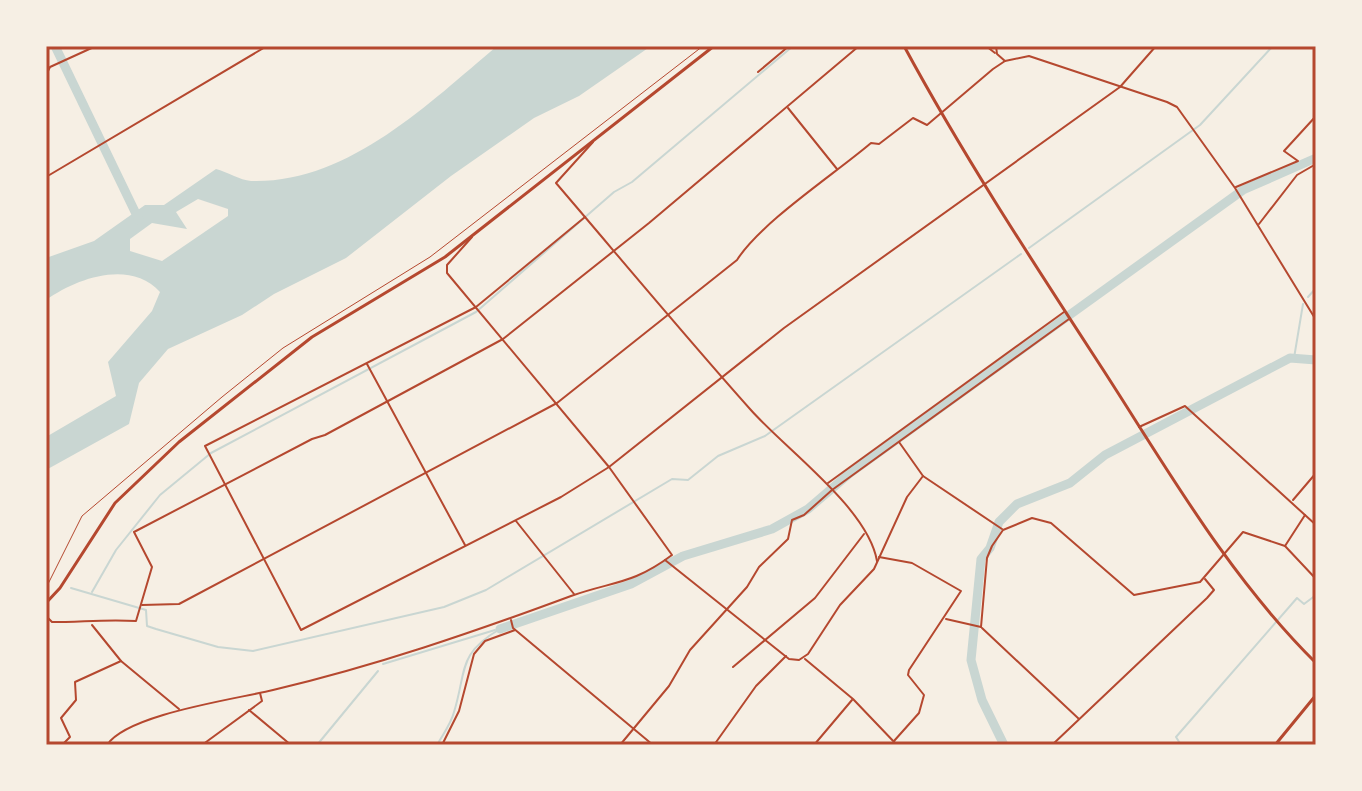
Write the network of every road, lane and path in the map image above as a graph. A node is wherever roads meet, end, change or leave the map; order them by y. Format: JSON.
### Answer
{"nodes":[{"id":1,"x":96,"y":46,"type":"edge"},
{"id":2,"x":267,"y":46,"type":"edge"},
{"id":3,"x":714,"y":46,"type":"edge"},
{"id":4,"x":789,"y":46,"type":"edge"},
{"id":5,"x":859,"y":46,"type":"edge"},
{"id":6,"x":904,"y":46,"type":"edge"},
{"id":7,"x":986,"y":46,"type":"edge"},
{"id":8,"x":996,"y":46,"type":"edge"},
{"id":9,"x":1156,"y":46,"type":"edge"},
{"id":10,"x":997,"y":54,"type":"junction"},
{"id":11,"x":1005,"y":61,"type":"junction"},
{"id":12,"x":758,"y":72,"type":"dead end"},
{"id":13,"x":46,"y":75,"type":"edge"},
{"id":14,"x":1120,"y":87,"type":"junction"},
{"id":15,"x":787,"y":107,"type":"junction"},
{"id":16,"x":940,"y":113,"type":"junction"},
{"id":17,"x":1316,"y":116,"type":"edge"},
{"id":18,"x":596,"y":137,"type":"junction"},
{"id":19,"x":1316,"y":164,"type":"edge"},
{"id":20,"x":837,"y":169,"type":"junction"},
{"id":21,"x":46,"y":177,"type":"edge"},
{"id":22,"x":983,"y":185,"type":"junction"},
{"id":23,"x":1235,"y":188,"type":"junction"},
{"id":24,"x":585,"y":217,"type":"junction"},
{"id":25,"x":1259,"y":225,"type":"junction"},
{"id":26,"x":473,"y":236,"type":"junction"},
{"id":27,"x":615,"y":251,"type":"junction"},
{"id":28,"x":476,"y":307,"type":"junction"},
{"id":29,"x":1065,"y":313,"type":"junction"},
{"id":30,"x":668,"y":314,"type":"junction"},
{"id":31,"x":1069,"y":319,"type":"junction"},
{"id":32,"x":1316,"y":320,"type":"edge"},
{"id":33,"x":503,"y":339,"type":"junction"},
{"id":34,"x":367,"y":364,"type":"junction"},
{"id":35,"x":721,"y":376,"type":"junction"},
{"id":36,"x":387,"y":400,"type":"junction"},
{"id":37,"x":557,"y":403,"type":"junction"},
{"id":38,"x":1138,"y":428,"type":"junction"},
{"id":39,"x":899,"y":441,"type":"junction"},
{"id":40,"x":609,"y":467,"type":"junction"},
{"id":41,"x":1316,"y":473,"type":"edge"},
{"id":42,"x":428,"y":474,"type":"junction"},
{"id":43,"x":923,"y":476,"type":"junction"},
{"id":44,"x":224,"y":484,"type":"junction"},
{"id":45,"x":828,"y":485,"type":"junction"},
{"id":46,"x":832,"y":490,"type":"junction"},
{"id":47,"x":1292,"y":501,"type":"junction"},
{"id":48,"x":1305,"y":513,"type":"junction"},
{"id":49,"x":516,"y":520,"type":"junction"},
{"id":50,"x":1316,"y":525,"type":"edge"},
{"id":51,"x":1002,"y":529,"type":"junction"},
{"id":52,"x":865,"y":533,"type":"junction"},
{"id":53,"x":465,"y":546,"type":"junction"},
{"id":54,"x":1285,"y":546,"type":"junction"},
{"id":55,"x":1223,"y":553,"type":"junction"},
{"id":56,"x":878,"y":559,"type":"junction"},
{"id":57,"x":264,"y":560,"type":"junction"},
{"id":58,"x":666,"y":561,"type":"junction"},
{"id":59,"x":1204,"y":578,"type":"junction"},
{"id":60,"x":1316,"y":579,"type":"edge"},
{"id":61,"x":575,"y":595,"type":"junction"},
{"id":62,"x":46,"y":603,"type":"edge"},
{"id":63,"x":142,"y":605,"type":"junction"},
{"id":64,"x":726,"y":611,"type":"junction"},
{"id":65,"x":46,"y":616,"type":"edge"},
{"id":66,"x":945,"y":619,"type":"junction"},
{"id":67,"x":511,"y":621,"type":"junction"},
{"id":68,"x":92,"y":624,"type":"junction"},
{"id":69,"x":980,"y":628,"type":"junction"},
{"id":70,"x":515,"y":629,"type":"junction"},
{"id":71,"x":767,"y":642,"type":"junction"},
{"id":72,"x":786,"y":656,"type":"junction"},
{"id":73,"x":804,"y":658,"type":"junction"},
{"id":74,"x":121,"y":661,"type":"junction"},
{"id":75,"x":1316,"y":663,"type":"edge"},
{"id":76,"x":733,"y":667,"type":"dead end"},
{"id":77,"x":261,"y":695,"type":"junction"},
{"id":78,"x":1316,"y":695,"type":"edge"},
{"id":79,"x":853,"y":699,"type":"junction"},
{"id":80,"x":180,"y":710,"type":"junction"},
{"id":81,"x":248,"y":710,"type":"junction"},
{"id":82,"x":1080,"y":720,"type":"junction"},
{"id":83,"x":634,"y":728,"type":"junction"},
{"id":84,"x":894,"y":741,"type":"junction"},
{"id":85,"x":62,"y":745,"type":"edge"},
{"id":86,"x":107,"y":745,"type":"edge"},
{"id":87,"x":202,"y":745,"type":"edge"},
{"id":88,"x":291,"y":745,"type":"edge"},
{"id":89,"x":442,"y":745,"type":"edge"},
{"id":90,"x":620,"y":745,"type":"edge"},
{"id":91,"x":653,"y":745,"type":"edge"},
{"id":92,"x":714,"y":745,"type":"edge"},
{"id":93,"x":814,"y":745,"type":"edge"},
{"id":94,"x":897,"y":745,"type":"edge"},
{"id":95,"x":1052,"y":745,"type":"edge"},
{"id":96,"x":1275,"y":745,"type":"edge"}],
"edges":[{"from":1,"to":13,"type":"street"},
{"from":2,"to":21,"type":"street"},
{"from":3,"to":18,"type":"main road"},
{"from":4,"to":12,"type":"street"},
{"from":5,"to":15,"type":"street"},
{"from":6,"to":16,"type":"main road"},
{"from":7,"to":10,"type":"street"},
{"from":8,"to":10,"type":"street"},
{"from":9,"to":14,"type":"street"},
{"from":10,"to":11,"type":"street"},
{"from":11,"to":14,"type":"street"},
{"from":11,"to":16,"type":"street"},
{"from":14,"to":22,"type":"street"},
{"from":14,"to":23,"type":"street"},
{"from":15,"to":20,"type":"street"},
{"from":15,"to":27,"type":"street"},
{"from":16,"to":20,"type":"street"},
{"from":16,"to":22,"type":"main road"},
{"from":17,"to":23,"type":"street"},
{"from":18,"to":24,"type":"street"},
{"from":18,"to":26,"type":"main road"},
{"from":19,"to":25,"type":"street"},
{"from":20,"to":30,"type":"street"},
{"from":22,"to":29,"type":"main road"},
{"from":22,"to":35,"type":"street"},
{"from":23,"to":25,"type":"street"},
{"from":24,"to":27,"type":"street"},
{"from":24,"to":28,"type":"street"},
{"from":25,"to":32,"type":"street"},
{"from":26,"to":28,"type":"street"},
{"from":26,"to":62,"type":"main road"},
{"from":27,"to":30,"type":"street"},
{"from":27,"to":33,"type":"street"},
{"from":28,"to":33,"type":"street"},
{"from":28,"to":34,"type":"street"},
{"from":29,"to":31,"type":"main road"},
{"from":29,"to":45,"type":"street"},
{"from":30,"to":35,"type":"street"},
{"from":30,"to":37,"type":"street"},
{"from":31,"to":38,"type":"main road"},
{"from":31,"to":39,"type":"street"},
{"from":33,"to":36,"type":"street"},
{"from":33,"to":37,"type":"street"},
{"from":34,"to":36,"type":"street"},
{"from":34,"to":44,"type":"street"},
{"from":35,"to":40,"type":"street"},
{"from":35,"to":45,"type":"street"},
{"from":36,"to":42,"type":"street"},
{"from":36,"to":44,"type":"street"},
{"from":37,"to":40,"type":"street"},
{"from":37,"to":42,"type":"street"},
{"from":38,"to":47,"type":"street"},
{"from":38,"to":55,"type":"main road"},
{"from":39,"to":43,"type":"street"},
{"from":39,"to":46,"type":"street"},
{"from":40,"to":49,"type":"street"},
{"from":40,"to":58,"type":"street"},
{"from":41,"to":47,"type":"street"},
{"from":42,"to":53,"type":"street"},
{"from":42,"to":57,"type":"street"},
{"from":43,"to":51,"type":"street"},
{"from":43,"to":56,"type":"street"},
{"from":44,"to":57,"type":"street"},
{"from":44,"to":63,"type":"street"},
{"from":45,"to":46,"type":"street"},
{"from":46,"to":52,"type":"street"},
{"from":46,"to":64,"type":"street"},
{"from":47,"to":48,"type":"street"},
{"from":48,"to":50,"type":"street"},
{"from":48,"to":54,"type":"street"},
{"from":49,"to":53,"type":"street"},
{"from":49,"to":61,"type":"street"},
{"from":51,"to":59,"type":"street"},
{"from":51,"to":69,"type":"street"},
{"from":52,"to":56,"type":"street"},
{"from":52,"to":71,"type":"street"},
{"from":53,"to":57,"type":"street"},
{"from":54,"to":55,"type":"street"},
{"from":54,"to":60,"type":"street"},
{"from":55,"to":59,"type":"street"},
{"from":55,"to":75,"type":"main road"},
{"from":56,"to":66,"type":"street"},
{"from":56,"to":73,"type":"street"},
{"from":57,"to":63,"type":"street"},
{"from":58,"to":61,"type":"street"},
{"from":58,"to":64,"type":"street"},
{"from":59,"to":82,"type":"street"},
{"from":61,"to":67,"type":"street"},
{"from":63,"to":68,"type":"street"},
{"from":64,"to":71,"type":"street"},
{"from":64,"to":83,"type":"street"},
{"from":65,"to":68,"type":"street"},
{"from":66,"to":69,"type":"street"},
{"from":66,"to":84,"type":"street"},
{"from":67,"to":70,"type":"street"},
{"from":67,"to":77,"type":"street"},
{"from":68,"to":74,"type":"street"},
{"from":69,"to":82,"type":"street"},
{"from":70,"to":83,"type":"street"},
{"from":70,"to":89,"type":"street"},
{"from":71,"to":72,"type":"street"},
{"from":71,"to":76,"type":"street"},
{"from":72,"to":73,"type":"street"},
{"from":72,"to":92,"type":"street"},
{"from":73,"to":79,"type":"street"},
{"from":74,"to":80,"type":"street"},
{"from":74,"to":85,"type":"street"},
{"from":77,"to":80,"type":"street"},
{"from":77,"to":81,"type":"street"},
{"from":78,"to":96,"type":"main road"},
{"from":79,"to":84,"type":"street"},
{"from":79,"to":93,"type":"street"},
{"from":80,"to":86,"type":"street"},
{"from":81,"to":87,"type":"street"},
{"from":81,"to":88,"type":"street"},
{"from":82,"to":95,"type":"street"},
{"from":83,"to":90,"type":"street"},
{"from":83,"to":91,"type":"street"},
{"from":84,"to":94,"type":"street"}]}
